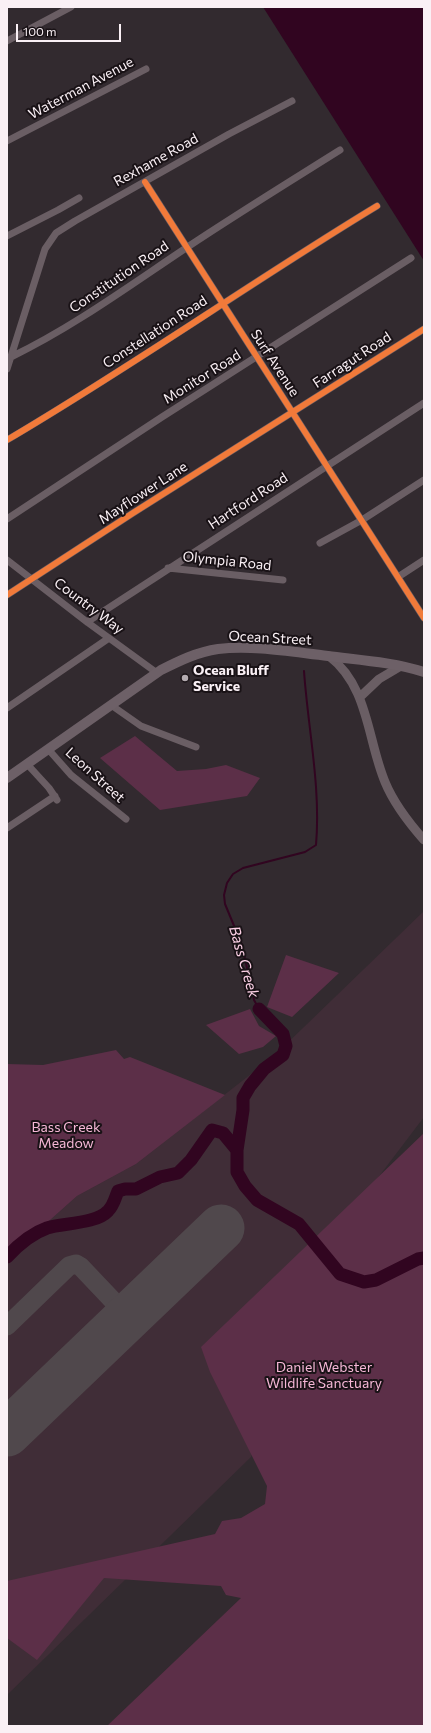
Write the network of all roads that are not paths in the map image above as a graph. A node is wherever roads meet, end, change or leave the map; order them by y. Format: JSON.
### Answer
{"nodes":[{"id":1,"x":71,"y":7,"type":"edge"},
{"id":2,"x":7,"y":41,"type":"edge"},
{"id":3,"x":146,"y":68,"type":"dead end"},
{"id":4,"x":292,"y":101,"type":"dead end"},
{"id":5,"x":7,"y":141,"type":"edge"},
{"id":6,"x":340,"y":150,"type":"dead end"},
{"id":7,"x":145,"y":182,"type":"junction"},
{"id":8,"x":78,"y":198,"type":"dead end"},
{"id":9,"x":377,"y":206,"type":"dead end"},
{"id":10,"x":7,"y":236,"type":"edge"},
{"id":11,"x":187,"y":247,"type":"junction"},
{"id":12,"x":411,"y":258,"type":"dead end"},
{"id":13,"x":222,"y":303,"type":"junction"},
{"id":14,"x":424,"y":329,"type":"edge"},
{"id":15,"x":11,"y":357,"type":"junction"},
{"id":16,"x":258,"y":357,"type":"junction"},
{"id":17,"x":7,"y":369,"type":"edge"},
{"id":18,"x":424,"y":403,"type":"edge"},
{"id":19,"x":293,"y":412,"type":"junction"},
{"id":20,"x":7,"y":440,"type":"edge"},
{"id":21,"x":326,"y":465,"type":"junction"},
{"id":22,"x":424,"y":480,"type":"edge"},
{"id":23,"x":7,"y":519,"type":"edge"},
{"id":24,"x":362,"y":520,"type":"junction"},
{"id":25,"x":320,"y":543,"type":"dead end"},
{"id":26,"x":7,"y":560,"type":"edge"},
{"id":27,"x":424,"y":560,"type":"edge"},
{"id":28,"x":168,"y":568,"type":"junction"},
{"id":29,"x":398,"y":578,"type":"junction"},
{"id":30,"x":32,"y":579,"type":"junction"},
{"id":31,"x":283,"y":580,"type":"dead end"},
{"id":32,"x":7,"y":595,"type":"edge"},
{"id":33,"x":424,"y":618,"type":"edge"},
{"id":34,"x":87,"y":622,"type":"junction"},
{"id":35,"x":109,"y":638,"type":"junction"},
{"id":36,"x":329,"y":656,"type":"junction"},
{"id":37,"x":401,"y":666,"type":"junction"},
{"id":38,"x":424,"y":672,"type":"edge"},
{"id":39,"x":157,"y":673,"type":"junction"},
{"id":40,"x":360,"y":697,"type":"junction"},
{"id":41,"x":111,"y":705,"type":"junction"},
{"id":42,"x":7,"y":708,"type":"edge"},
{"id":43,"x":196,"y":747,"type":"dead end"},
{"id":44,"x":48,"y":749,"type":"junction"},
{"id":45,"x":27,"y":764,"type":"junction"},
{"id":46,"x":7,"y":778,"type":"edge"},
{"id":47,"x":126,"y":819,"type":"dead end"},
{"id":48,"x":7,"y":828,"type":"edge"},
{"id":49,"x":424,"y":840,"type":"edge"}],
"edges":[{"from":1,"to":2,"type":"street"},
{"from":3,"to":5,"type":"street","name":"Waterman Avenue"},
{"from":4,"to":7,"type":"street","name":"Rexhame Road"},
{"from":6,"to":11,"type":"street","name":"Constitution Road"},
{"from":7,"to":11,"type":"street","name":"Surf Avenue"},
{"from":7,"to":15,"type":"street","name":"Rexhame Road"},
{"from":8,"to":10,"type":"street"},
{"from":9,"to":13,"type":"street","name":"Constellation Road"},
{"from":11,"to":13,"type":"street","name":"Surf Avenue"},
{"from":11,"to":15,"type":"street","name":"Constitution Road"},
{"from":12,"to":16,"type":"street","name":"Monitor Road"},
{"from":13,"to":16,"type":"street","name":"Surf Avenue"},
{"from":13,"to":20,"type":"street","name":"Constellation Road"},
{"from":14,"to":19,"type":"street","name":"Farragut Road"},
{"from":15,"to":17,"type":"street","name":"Rexhame Road"},
{"from":16,"to":19,"type":"street","name":"Surf Avenue"},
{"from":16,"to":23,"type":"street","name":"Monitor Road"},
{"from":18,"to":21,"type":"street","name":"Hartford Road"},
{"from":19,"to":21,"type":"street","name":"Surf Avenue"},
{"from":19,"to":30,"type":"street","name":"Mayflower Lane"},
{"from":21,"to":24,"type":"street","name":"Surf Avenue"},
{"from":21,"to":28,"type":"street","name":"Hartford Road"},
{"from":22,"to":24,"type":"street"},
{"from":24,"to":25,"type":"street"},
{"from":24,"to":29,"type":"street","name":"Surf Avenue"},
{"from":26,"to":30,"type":"street","name":"Country Way"},
{"from":27,"to":29,"type":"street"},
{"from":28,"to":31,"type":"street","name":"Olympia Road"},
{"from":28,"to":34,"type":"street","name":"Hartford Road"},
{"from":29,"to":33,"type":"street","name":"Surf Avenue"},
{"from":30,"to":32,"type":"street","name":"Mayflower Lane"},
{"from":30,"to":34,"type":"street","name":"Country Way"},
{"from":34,"to":35,"type":"street","name":"Country Way"},
{"from":35,"to":39,"type":"street","name":"Country Way"},
{"from":35,"to":42,"type":"street"},
{"from":36,"to":37,"type":"main road","name":"Ocean Street"},
{"from":36,"to":39,"type":"main road","name":"Ocean Street"},
{"from":36,"to":40,"type":"street"},
{"from":37,"to":38,"type":"main road","name":"Ocean Street"},
{"from":37,"to":40,"type":"street"},
{"from":39,"to":41,"type":"main road","name":"Ocean Street"},
{"from":40,"to":49,"type":"street"},
{"from":41,"to":43,"type":"street"},
{"from":41,"to":44,"type":"main road","name":"Ocean Street"},
{"from":44,"to":45,"type":"main road","name":"Ocean Street"},
{"from":44,"to":47,"type":"street","name":"Leon Street"},
{"from":45,"to":46,"type":"main road","name":"Ocean Street"},
{"from":45,"to":48,"type":"street"}]}
